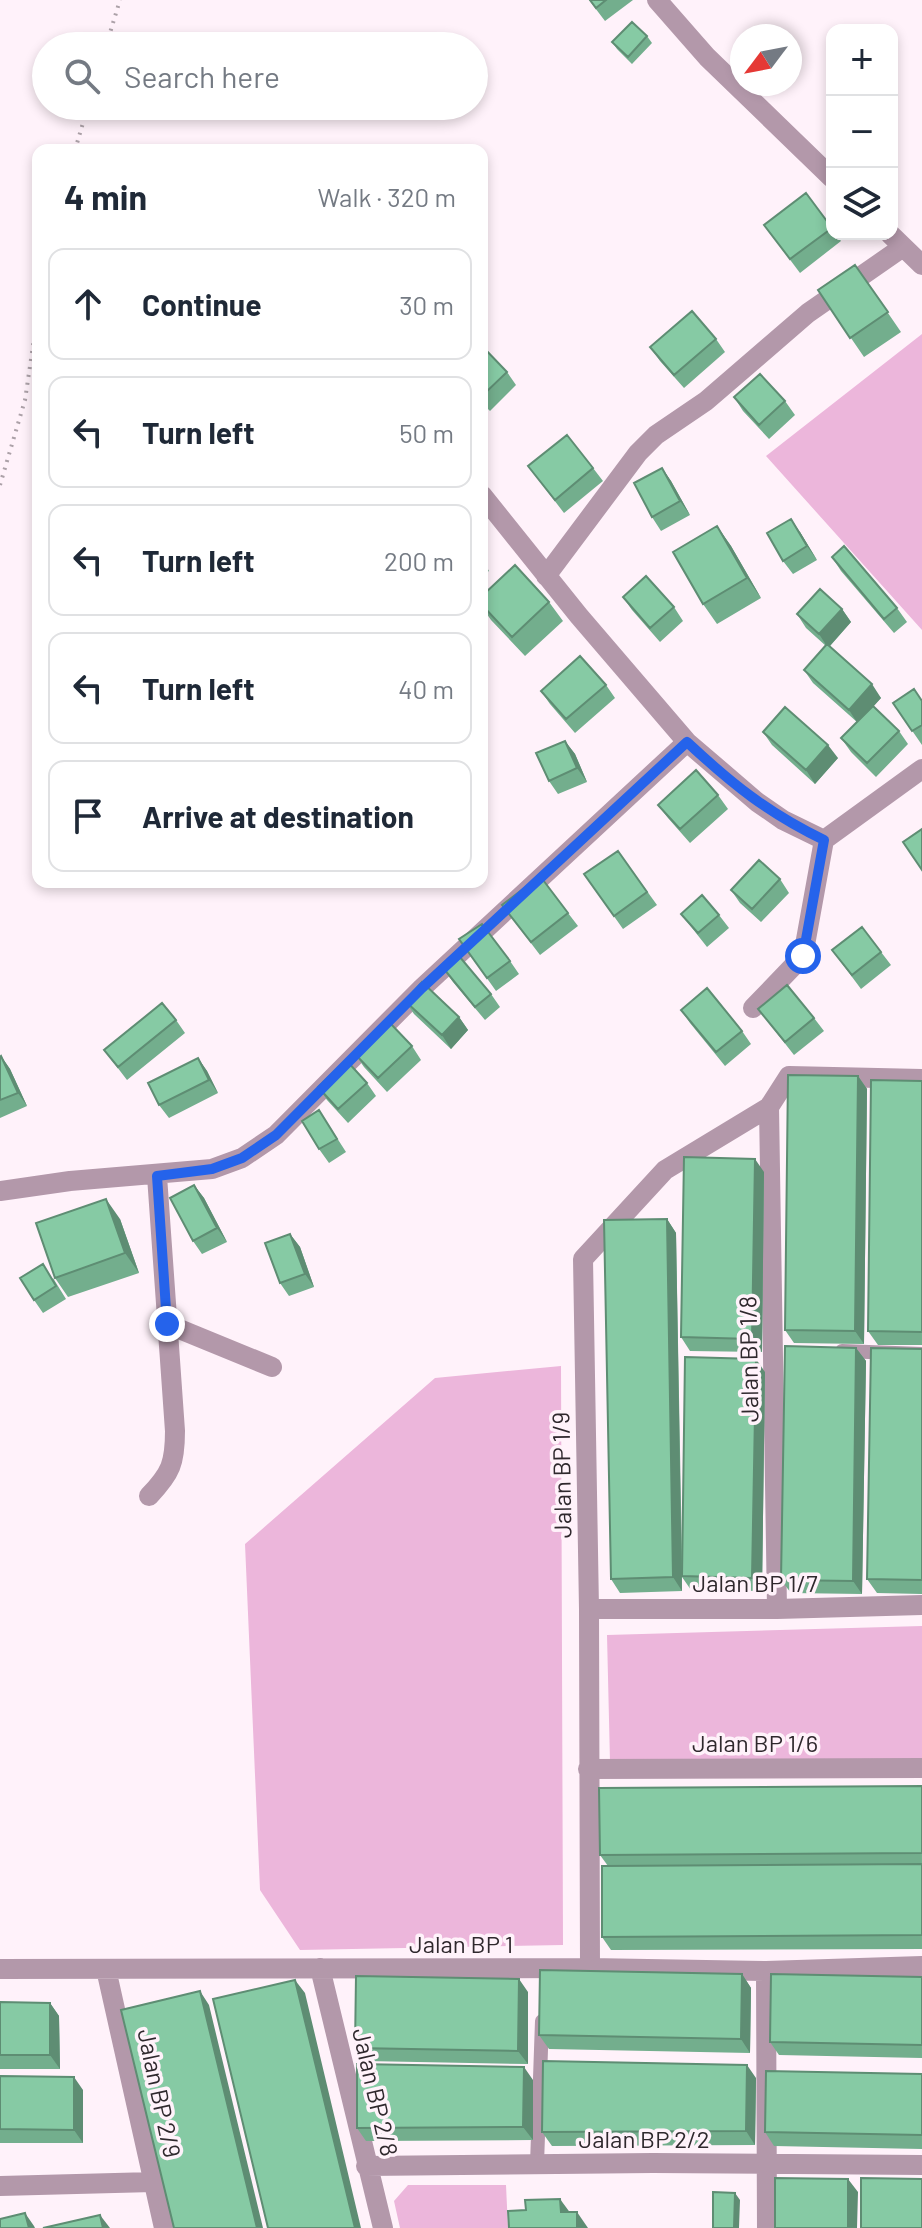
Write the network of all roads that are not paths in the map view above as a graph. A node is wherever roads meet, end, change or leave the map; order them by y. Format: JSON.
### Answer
{"nodes":[{"id":1,"x":657,"y":0,"type":"edge"},
{"id":2,"x":826,"y":172,"type":"edge"},
{"id":3,"x":896,"y":240,"type":"edge"},
{"id":4,"x":922,"y":265,"type":"edge"},
{"id":5,"x":488,"y":503,"type":"edge"},
{"id":6,"x":546,"y":576,"type":"junction"},
{"id":7,"x":687,"y":742,"type":"junction"},
{"id":8,"x":922,"y":769,"type":"edge"},
{"id":9,"x":824,"y":840,"type":"junction"},
{"id":10,"x":753,"y":1008,"type":"dead end"},
{"id":11,"x":922,"y":1079,"type":"edge"},
{"id":12,"x":769,"y":1107,"type":"junction"},
{"id":13,"x":157,"y":1176,"type":"junction"},
{"id":14,"x":0,"y":1191,"type":"edge"},
{"id":15,"x":167,"y":1324,"type":"junction"},
{"id":16,"x":833,"y":1351,"type":"edge"},
{"id":17,"x":922,"y":1354,"type":"edge"},
{"id":18,"x":272,"y":1367,"type":"dead end"},
{"id":19,"x":149,"y":1496,"type":"dead end"},
{"id":20,"x":922,"y":1605,"type":"edge"},
{"id":21,"x":589,"y":1609,"type":"junction"},
{"id":22,"x":777,"y":1609,"type":"junction"},
{"id":23,"x":922,"y":1768,"type":"edge"},
{"id":24,"x":588,"y":1769,"type":"junction"},
{"id":25,"x":922,"y":1966,"type":"edge"},
{"id":26,"x":320,"y":1968,"type":"junction"},
{"id":27,"x":590,"y":1968,"type":"junction"},
{"id":28,"x":0,"y":1969,"type":"edge"},
{"id":29,"x":106,"y":1969,"type":"junction"},
{"id":30,"x":766,"y":1971,"type":"junction"},
{"id":31,"x":543,"y":1984,"type":"junction"},
{"id":32,"x":767,"y":2163,"type":"junction"},
{"id":33,"x":537,"y":2164,"type":"junction"},
{"id":34,"x":922,"y":2165,"type":"edge"},
{"id":35,"x":366,"y":2166,"type":"junction"},
{"id":36,"x":153,"y":2182,"type":"junction"},
{"id":37,"x":0,"y":2186,"type":"edge"},
{"id":38,"x":164,"y":2228,"type":"edge"},
{"id":39,"x":383,"y":2228,"type":"edge"},
{"id":40,"x":767,"y":2228,"type":"edge"}],
"edges":[{"from":1,"to":2,"type":"street"},
{"from":3,"to":4,"type":"street"},
{"from":3,"to":6,"type":"street"},
{"from":5,"to":6,"type":"street"},
{"from":6,"to":7,"type":"street"},
{"from":7,"to":9,"type":"street"},
{"from":7,"to":13,"type":"street"},
{"from":8,"to":9,"type":"street"},
{"from":9,"to":10,"type":"street"},
{"from":11,"to":12,"type":"street","name":"Jalan BP 1/9"},
{"from":12,"to":21,"type":"street","name":"Jalan BP 1/9"},
{"from":12,"to":22,"type":"street","name":"Jalan BP 1/8"},
{"from":13,"to":14,"type":"street"},
{"from":13,"to":15,"type":"street"},
{"from":15,"to":18,"type":"street"},
{"from":15,"to":19,"type":"street"},
{"from":16,"to":17,"type":"lane"},
{"from":20,"to":22,"type":"street","name":"Jalan BP 1/7"},
{"from":21,"to":22,"type":"street","name":"Jalan BP 1/7"},
{"from":21,"to":24,"type":"street","name":"Jalan BP 1/9"},
{"from":23,"to":24,"type":"street","name":"Jalan BP 1/6"},
{"from":24,"to":27,"type":"street","name":"Jalan BP 1/9"},
{"from":25,"to":30,"type":"street","name":"Jalan BP 1"},
{"from":26,"to":29,"type":"street","name":"Jalan BP 1"},
{"from":26,"to":31,"type":"street","name":"Jalan BP 1"},
{"from":26,"to":35,"type":"street","name":"Jalan BP 2/8"},
{"from":27,"to":30,"type":"street","name":"Jalan BP 1"},
{"from":27,"to":31,"type":"street","name":"Jalan BP 1"},
{"from":28,"to":29,"type":"street","name":"Jalan BP 1"},
{"from":29,"to":36,"type":"street","name":"Jalan BP 2/9"},
{"from":30,"to":32,"type":"street"},
{"from":31,"to":33,"type":"lane"},
{"from":32,"to":33,"type":"street","name":"Jalan BP 2/2"},
{"from":32,"to":34,"type":"street","name":"Jalan BP 2/2"},
{"from":32,"to":40,"type":"street"},
{"from":33,"to":35,"type":"street","name":"Jalan BP 2/2"},
{"from":35,"to":39,"type":"street","name":"Jalan BP 2/8"},
{"from":36,"to":37,"type":"street"},
{"from":36,"to":38,"type":"street","name":"Jalan BP 2/9"}]}
